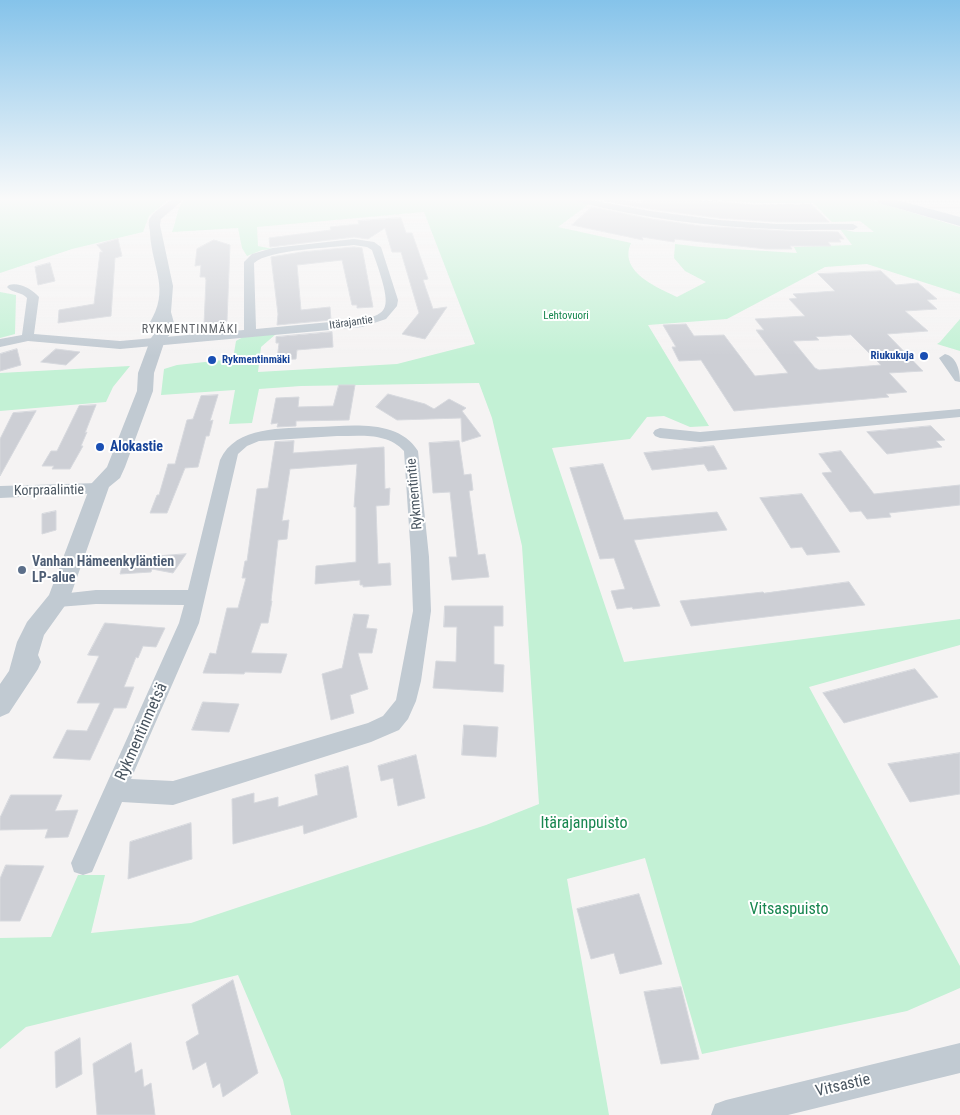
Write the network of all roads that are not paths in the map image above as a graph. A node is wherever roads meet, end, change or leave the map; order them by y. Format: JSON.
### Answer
{"nodes":[{"id":1,"x":159,"y":252,"type":"edge"},
{"id":2,"x":269,"y":252,"type":"edge"},
{"id":3,"x":378,"y":252,"type":"edge"},
{"id":4,"x":13,"y":287,"type":"dead end"},
{"id":5,"x":250,"y":333,"type":"junction"},
{"id":6,"x":28,"y":337,"type":"junction"},
{"id":7,"x":157,"y":340,"type":"junction"},
{"id":8,"x":0,"y":343,"type":"edge"},
{"id":9,"x":945,"y":358,"type":"dead end"},
{"id":10,"x":960,"y":378,"type":"edge"},
{"id":11,"x":960,"y":413,"type":"edge"},
{"id":12,"x":660,"y":433,"type":"dead end"},
{"id":13,"x":100,"y":487,"type":"junction"},
{"id":14,"x":0,"y":492,"type":"edge"},
{"id":15,"x":195,"y":598,"type":"junction"},
{"id":16,"x":57,"y":602,"type":"junction"},
{"id":17,"x":0,"y":705,"type":"edge"},
{"id":18,"x":116,"y":790,"type":"junction"},
{"id":19,"x":84,"y":864,"type":"dead end"},
{"id":20,"x":959,"y":1061,"type":"edge"},
{"id":21,"x":726,"y":1115,"type":"edge"}],
"edges":[{"from":1,"to":7,"type":"street"},
{"from":2,"to":5,"type":"street","name":"Itärajantie"},
{"from":3,"to":5,"type":"street","name":"Itärajantie"},
{"from":4,"to":6,"type":"street"},
{"from":5,"to":7,"type":"street","name":"Itärajantie"},
{"from":6,"to":7,"type":"street"},
{"from":6,"to":8,"type":"street"},
{"from":7,"to":13,"type":"street"},
{"from":9,"to":10,"type":"street"},
{"from":11,"to":12,"type":"street"},
{"from":13,"to":14,"type":"street","name":"Korpraalintie"},
{"from":13,"to":16,"type":"street"},
{"from":15,"to":16,"type":"street"},
{"from":15,"to":18,"type":"street","name":"Rykmentinmetsä"},
{"from":15,"to":18,"type":"street","name":"Rykmentintie"},
{"from":16,"to":17,"type":"street"},
{"from":18,"to":19,"type":"street","name":"Rykmentinmetsä"},
{"from":20,"to":21,"type":"street","name":"Vitsastie"}]}
